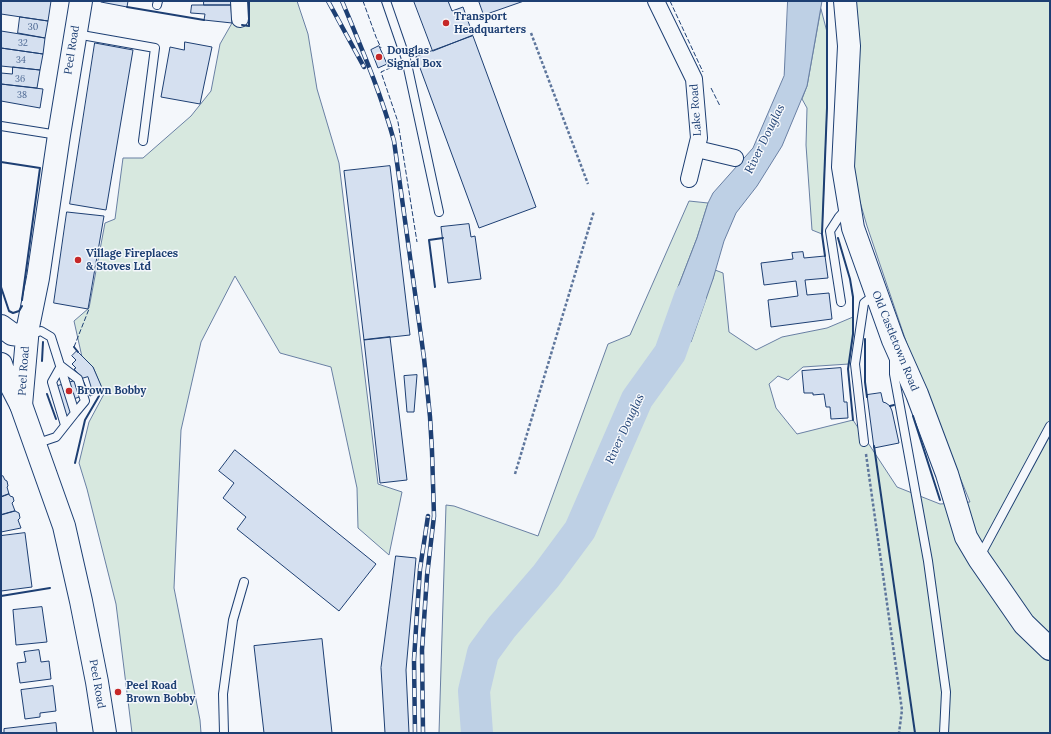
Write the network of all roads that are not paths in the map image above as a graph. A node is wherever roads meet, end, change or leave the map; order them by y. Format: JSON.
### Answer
{"nodes":[{"id":1,"x":81,"y":1,"type":"edge"},
{"id":2,"x":239,"y":1,"type":"edge"},
{"id":3,"x":386,"y":1,"type":"edge"},
{"id":4,"x":656,"y":1,"type":"edge"},
{"id":5,"x":845,"y":1,"type":"edge"},
{"id":6,"x":240,"y":19,"type":"dead end"},
{"id":7,"x":75,"y":34,"type":"junction"},
{"id":8,"x":1,"y":126,"type":"edge"},
{"id":9,"x":59,"y":135,"type":"junction"},
{"id":10,"x":143,"y":141,"type":"dead end"},
{"id":11,"x":697,"y":149,"type":"junction"},
{"id":12,"x":735,"y":158,"type":"dead end"},
{"id":13,"x":689,"y":179,"type":"dead end"},
{"id":14,"x":849,"y":206,"type":"junction"},
{"id":15,"x":439,"y":212,"type":"dead end"},
{"id":16,"x":876,"y":294,"type":"junction"},
{"id":17,"x":841,"y":302,"type":"dead end"},
{"id":18,"x":1,"y":326,"type":"edge"},
{"id":19,"x":27,"y":336,"type":"junction"},
{"id":20,"x":893,"y":340,"type":"junction"},
{"id":21,"x":1,"y":364,"type":"edge"},
{"id":22,"x":61,"y":366,"type":"junction"},
{"id":23,"x":21,"y":405,"type":"junction"},
{"id":24,"x":75,"y":413,"type":"junction"},
{"id":25,"x":65,"y":425,"type":"junction"},
{"id":26,"x":1050,"y":426,"type":"edge"},
{"id":27,"x":864,"y":442,"type":"road end"},
{"id":28,"x":34,"y":444,"type":"junction"},
{"id":29,"x":979,"y":558,"type":"junction"},
{"id":30,"x":244,"y":582,"type":"dead end"},
{"id":31,"x":1050,"y":649,"type":"edge"},
{"id":32,"x":105,"y":733,"type":"edge"},
{"id":33,"x":224,"y":733,"type":"edge"},
{"id":34,"x":944,"y":733,"type":"edge"}],
"edges":[{"from":1,"to":7,"type":"main road","name":"Peel Road"},
{"from":2,"to":6,"type":"street"},
{"from":3,"to":15,"type":"lane"},
{"from":4,"to":11,"type":"street","name":"Lake Road"},
{"from":5,"to":14,"type":"main road","name":"Old Castletown Road"},
{"from":7,"to":9,"type":"main road","name":"Peel Road"},
{"from":7,"to":10,"type":"lane"},
{"from":8,"to":9,"type":"lane"},
{"from":9,"to":19,"type":"main road","name":"Peel Road"},
{"from":11,"to":12,"type":"street"},
{"from":11,"to":13,"type":"street","name":"Lake Road"},
{"from":14,"to":16,"type":"main road","name":"Old Castletown Road"},
{"from":14,"to":17,"type":"lane"},
{"from":16,"to":20,"type":"main road","name":"Old Castletown Road"},
{"from":16,"to":27,"type":"lane"},
{"from":18,"to":19,"type":"main road"},
{"from":19,"to":22,"type":"lane"},
{"from":19,"to":23,"type":"main road","name":"Peel Road"},
{"from":20,"to":29,"type":"main road","name":"Old Castletown Road"},
{"from":20,"to":34,"type":"lane"},
{"from":21,"to":23,"type":"main road"},
{"from":22,"to":24,"type":"lane"},
{"from":22,"to":24,"type":"lane"},
{"from":22,"to":25,"type":"lane"},
{"from":23,"to":28,"type":"main road","name":"Peel Road"},
{"from":24,"to":25,"type":"lane"},
{"from":25,"to":28,"type":"lane"},
{"from":26,"to":29,"type":"lane"},
{"from":28,"to":32,"type":"main road","name":"Peel Road"},
{"from":29,"to":31,"type":"main road","name":"Old Castletown Road"},
{"from":30,"to":33,"type":"lane"}]}
